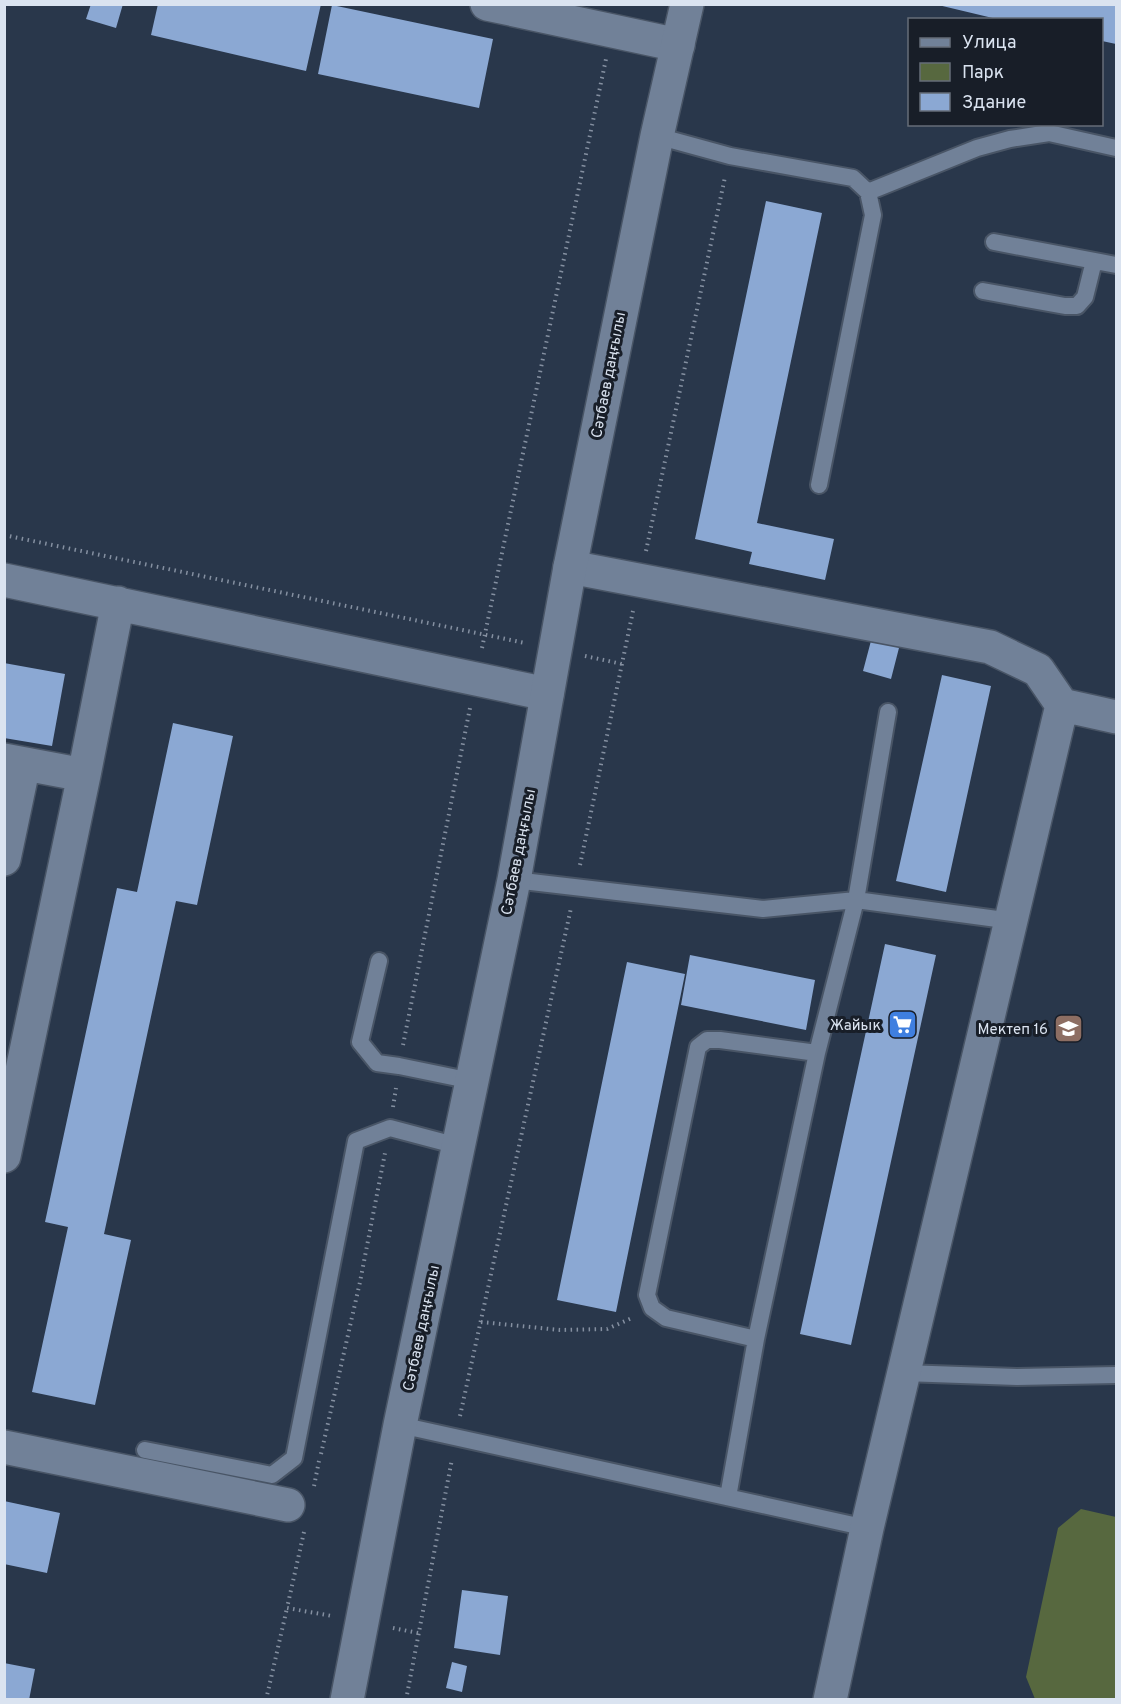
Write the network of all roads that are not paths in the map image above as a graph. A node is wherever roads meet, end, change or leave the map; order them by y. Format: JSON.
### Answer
{"nodes":[{"id":1,"x":487,"y":4,"type":"edge"},
{"id":2,"x":687,"y":4,"type":"edge"},
{"id":3,"x":678,"y":45,"type":"junction"},
{"id":4,"x":657,"y":136,"type":"junction"},
{"id":5,"x":1116,"y":148,"type":"edge"},
{"id":6,"x":868,"y":192,"type":"junction"},
{"id":7,"x":994,"y":242,"type":"dead end"},
{"id":8,"x":1094,"y":261,"type":"junction"},
{"id":9,"x":1116,"y":265,"type":"edge"},
{"id":10,"x":983,"y":291,"type":"dead end"},
{"id":11,"x":819,"y":485,"type":"dead end"},
{"id":12,"x":570,"y":567,"type":"junction"},
{"id":13,"x":4,"y":580,"type":"edge"},
{"id":14,"x":118,"y":603,"type":"junction"},
{"id":15,"x":547,"y":694,"type":"junction"},
{"id":16,"x":1062,"y":705,"type":"junction"},
{"id":17,"x":888,"y":712,"type":"dead end"},
{"id":18,"x":1116,"y":717,"type":"edge"},
{"id":19,"x":14,"y":762,"type":"edge"},
{"id":20,"x":84,"y":775,"type":"junction"},
{"id":21,"x":4,"y":859,"type":"edge"},
{"id":22,"x":514,"y":880,"type":"junction"},
{"id":23,"x":856,"y":900,"type":"junction"},
{"id":24,"x":1012,"y":921,"type":"junction"},
{"id":25,"x":379,"y":961,"type":"dead end"},
{"id":26,"x":817,"y":1053,"type":"junction"},
{"id":27,"x":472,"y":1082,"type":"junction"},
{"id":28,"x":458,"y":1146,"type":"junction"},
{"id":29,"x":4,"y":1156,"type":"edge"},
{"id":30,"x":756,"y":1339,"type":"junction"},
{"id":31,"x":904,"y":1373,"type":"junction"},
{"id":32,"x":1116,"y":1375,"type":"edge"},
{"id":33,"x":400,"y":1425,"type":"junction"},
{"id":34,"x":4,"y":1447,"type":"edge"},
{"id":35,"x":145,"y":1450,"type":"dead end"},
{"id":36,"x":728,"y":1497,"type":"junction"},
{"id":37,"x":302,"y":1508,"type":"road end"},
{"id":38,"x":867,"y":1528,"type":"junction"},
{"id":39,"x":347,"y":1700,"type":"edge"},
{"id":40,"x":830,"y":1700,"type":"edge"}],
"edges":[{"from":1,"to":3,"type":"street"},
{"from":2,"to":3,"type":"street","name":"Сәтбаев даңғылы"},
{"from":3,"to":4,"type":"street","name":"Сәтбаев даңғылы"},
{"from":4,"to":6,"type":"lane"},
{"from":4,"to":12,"type":"street","name":"Сәтбаев даңғылы"},
{"from":5,"to":6,"type":"lane"},
{"from":6,"to":11,"type":"lane"},
{"from":7,"to":8,"type":"lane"},
{"from":8,"to":9,"type":"lane"},
{"from":8,"to":10,"type":"lane"},
{"from":12,"to":15,"type":"street","name":"Сәтбаев даңғылы"},
{"from":12,"to":16,"type":"street"},
{"from":13,"to":14,"type":"street"},
{"from":14,"to":15,"type":"street"},
{"from":14,"to":20,"type":"street"},
{"from":15,"to":22,"type":"street","name":"Сәтбаев даңғылы"},
{"from":16,"to":18,"type":"street"},
{"from":16,"to":24,"type":"street"},
{"from":17,"to":23,"type":"lane"},
{"from":19,"to":20,"type":"street"},
{"from":19,"to":21,"type":"street"},
{"from":20,"to":29,"type":"street"},
{"from":22,"to":23,"type":"lane"},
{"from":22,"to":27,"type":"street","name":"Сәтбаев даңғылы"},
{"from":23,"to":24,"type":"lane"},
{"from":23,"to":26,"type":"lane"},
{"from":24,"to":31,"type":"street"},
{"from":25,"to":27,"type":"lane"},
{"from":26,"to":30,"type":"lane"},
{"from":26,"to":30,"type":"lane"},
{"from":27,"to":28,"type":"street","name":"Сәтбаев даңғылы"},
{"from":28,"to":33,"type":"street","name":"Сәтбаев даңғылы"},
{"from":28,"to":35,"type":"lane"},
{"from":30,"to":36,"type":"lane"},
{"from":31,"to":32,"type":"lane"},
{"from":31,"to":38,"type":"street"},
{"from":33,"to":36,"type":"lane"},
{"from":33,"to":39,"type":"street","name":"Сәтбаев даңғылы"},
{"from":34,"to":37,"type":"street"},
{"from":36,"to":38,"type":"lane"},
{"from":38,"to":40,"type":"street"}]}
